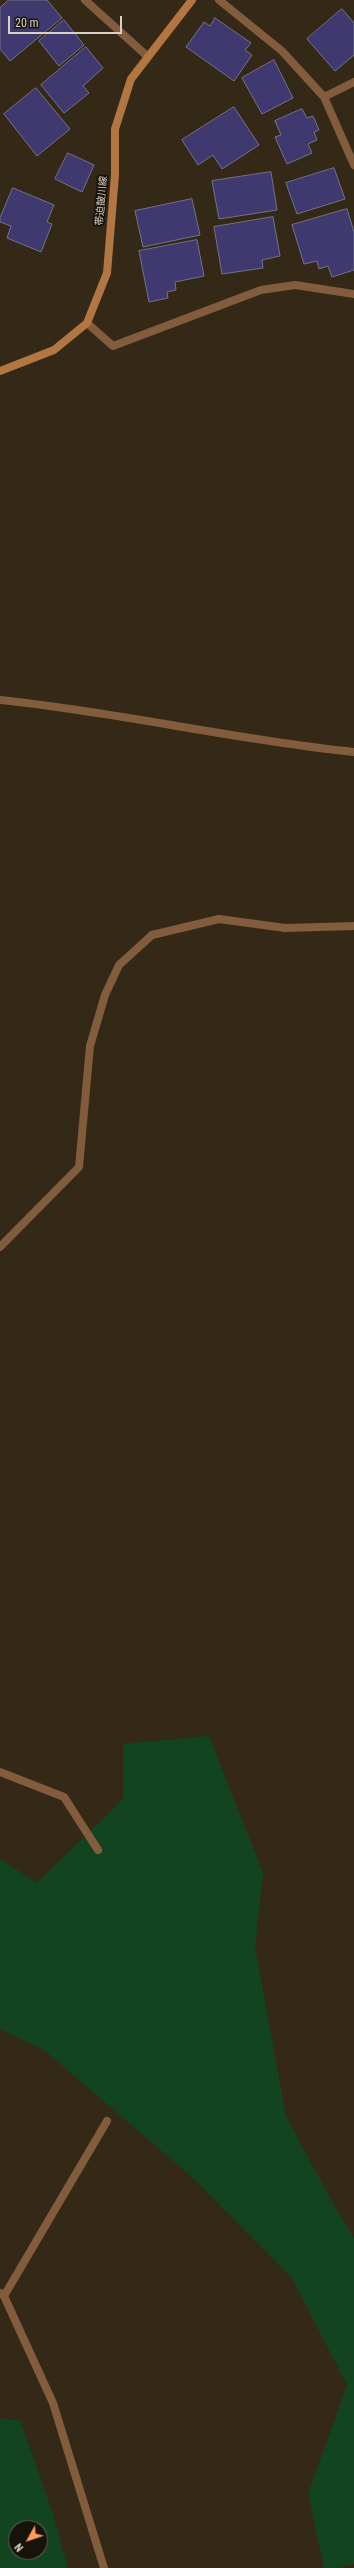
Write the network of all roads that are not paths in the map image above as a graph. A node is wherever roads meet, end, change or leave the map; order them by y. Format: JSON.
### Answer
{"nodes":[{"id":1,"x":86,"y":0,"type":"edge"},
{"id":2,"x":192,"y":0,"type":"edge"},
{"id":3,"x":219,"y":0,"type":"edge"},
{"id":4,"x":147,"y":56,"type":"junction"},
{"id":5,"x":354,"y":82,"type":"edge"},
{"id":6,"x":324,"y":97,"type":"junction"},
{"id":7,"x":354,"y":164,"type":"edge"},
{"id":8,"x":354,"y":294,"type":"edge"},
{"id":9,"x":86,"y":323,"type":"junction"},
{"id":10,"x":0,"y":371,"type":"edge"},
{"id":11,"x":0,"y":700,"type":"edge"},
{"id":12,"x":354,"y":752,"type":"edge"},
{"id":13,"x":354,"y":926,"type":"edge"},
{"id":14,"x":0,"y":1247,"type":"edge"},
{"id":15,"x":0,"y":1772,"type":"edge"},
{"id":16,"x":98,"y":1850,"type":"dead end"},
{"id":17,"x":107,"y":2121,"type":"dead end"},
{"id":18,"x":2,"y":2294,"type":"edge"},
{"id":19,"x":104,"y":2568,"type":"edge"}],
"edges":[{"from":1,"to":4,"type":"street"},
{"from":2,"to":4,"type":"street","name":"帯迫皷川線"},
{"from":3,"to":6,"type":"street"},
{"from":4,"to":9,"type":"street","name":"帯迫皷川線"},
{"from":5,"to":6,"type":"street"},
{"from":6,"to":7,"type":"street"},
{"from":8,"to":9,"type":"street"},
{"from":9,"to":10,"type":"street","name":"帯迫皷川線"},
{"from":11,"to":12,"type":"street"},
{"from":13,"to":14,"type":"street"},
{"from":15,"to":16,"type":"street"},
{"from":17,"to":18,"type":"street"},
{"from":18,"to":19,"type":"street"}]}
